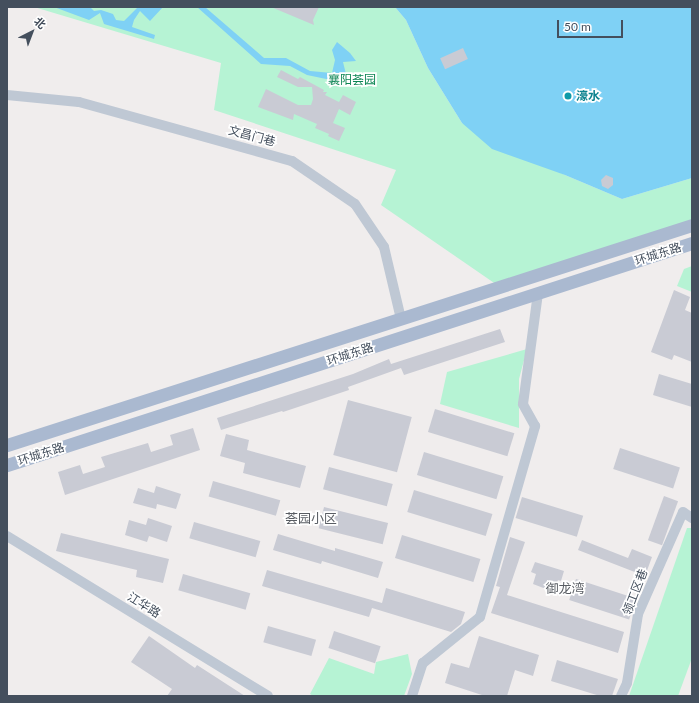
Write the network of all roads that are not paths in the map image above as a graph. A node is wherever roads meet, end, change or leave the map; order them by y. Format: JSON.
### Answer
{"nodes":[{"id":1,"x":7,"y":95,"type":"edge"},
{"id":2,"x":692,"y":225,"type":"edge"},
{"id":3,"x":692,"y":243,"type":"edge"},
{"id":4,"x":538,"y":293,"type":"junction"},
{"id":5,"x":401,"y":319,"type":"junction"},
{"id":6,"x":7,"y":445,"type":"edge"},
{"id":7,"x":7,"y":465,"type":"edge"},
{"id":8,"x":692,"y":518,"type":"edge"},
{"id":9,"x":7,"y":536,"type":"edge"},
{"id":10,"x":268,"y":696,"type":"edge"},
{"id":11,"x":412,"y":696,"type":"edge"},
{"id":12,"x":621,"y":696,"type":"edge"}],
"edges":[{"from":1,"to":5,"type":"street","name":"文昌门巷"},
{"from":2,"to":5,"type":"main road","name":"环城东路"},
{"from":3,"to":4,"type":"main road","name":"环城东路"},
{"from":4,"to":7,"type":"main road","name":"环城东路"},
{"from":4,"to":11,"type":"street"},
{"from":5,"to":6,"type":"main road","name":"环城东路"},
{"from":8,"to":12,"type":"street","name":"领工区巷"},
{"from":9,"to":10,"type":"street","name":"江华路"}]}
